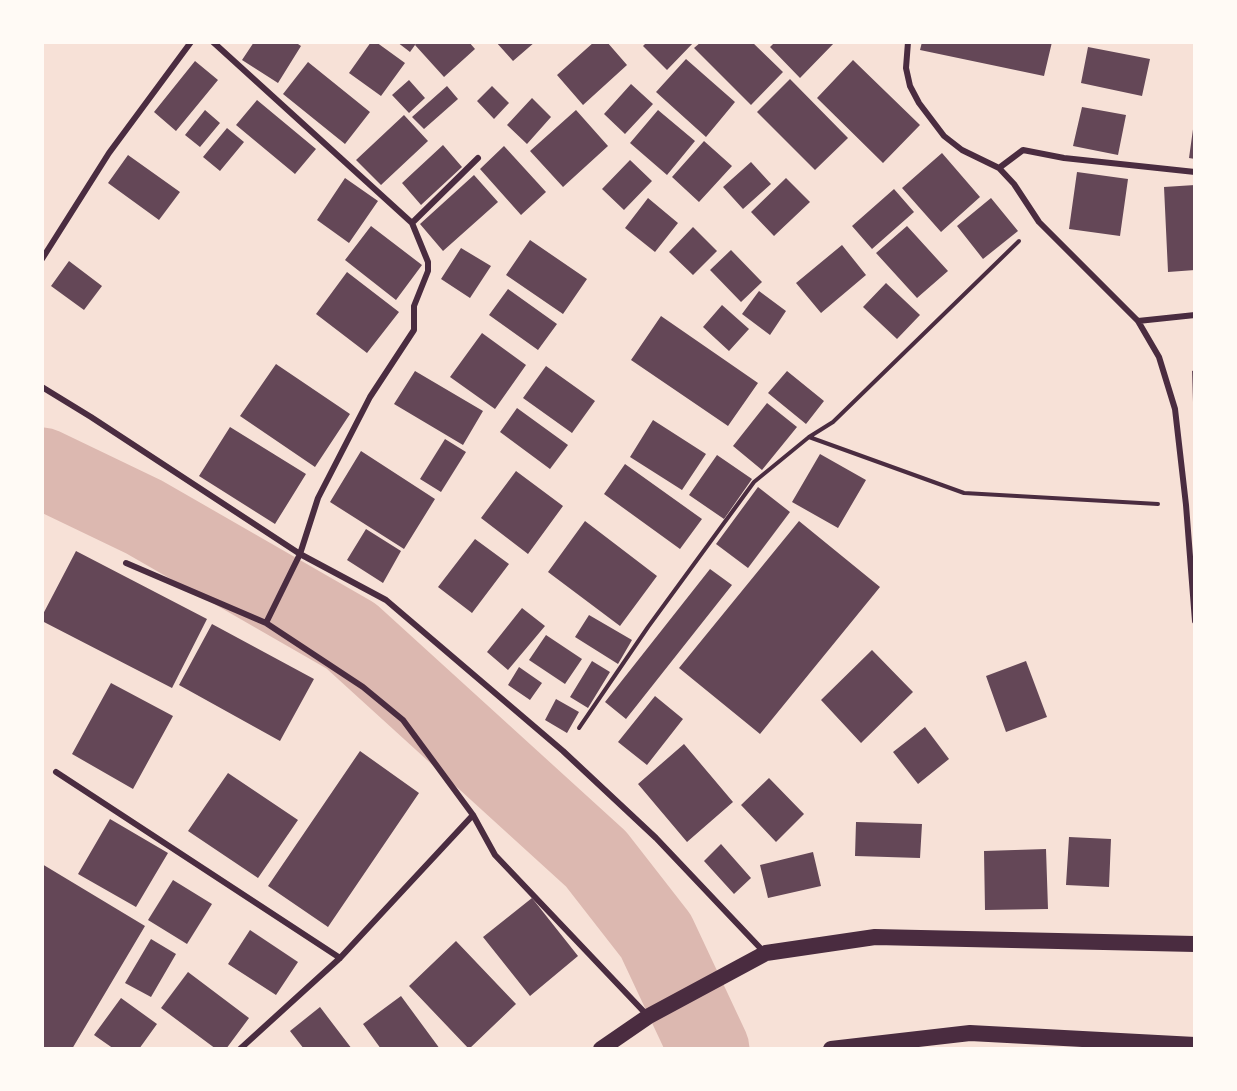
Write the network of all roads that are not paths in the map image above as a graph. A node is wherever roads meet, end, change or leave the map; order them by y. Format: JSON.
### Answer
{"nodes":[{"id":1,"x":190,"y":42,"type":"edge"},
{"id":2,"x":213,"y":42,"type":"edge"},
{"id":3,"x":908,"y":42,"type":"edge"},
{"id":4,"x":478,"y":158,"type":"dead end"},
{"id":5,"x":999,"y":168,"type":"junction"},
{"id":6,"x":1195,"y":172,"type":"edge"},
{"id":7,"x":412,"y":223,"type":"junction"},
{"id":8,"x":42,"y":259,"type":"edge"},
{"id":9,"x":1195,"y":315,"type":"edge"},
{"id":10,"x":1138,"y":321,"type":"junction"},
{"id":11,"x":42,"y":387,"type":"edge"},
{"id":12,"x":298,"y":557,"type":"junction"},
{"id":13,"x":126,"y":564,"type":"dead end"},
{"id":14,"x":1195,"y":621,"type":"edge"},
{"id":15,"x":266,"y":623,"type":"junction"},
{"id":16,"x":56,"y":772,"type":"dead end"},
{"id":17,"x":473,"y":815,"type":"junction"},
{"id":18,"x":1195,"y":944,"type":"edge"},
{"id":19,"x":760,"y":956,"type":"junction"},
{"id":20,"x":340,"y":958,"type":"junction"},
{"id":21,"x":649,"y":1016,"type":"junction"},
{"id":22,"x":1195,"y":1045,"type":"edge"},
{"id":23,"x":240,"y":1049,"type":"edge"},
{"id":24,"x":602,"y":1049,"type":"edge"},
{"id":25,"x":831,"y":1049,"type":"edge"}],
"edges":[{"from":1,"to":8,"type":"street"},
{"from":2,"to":7,"type":"street"},
{"from":3,"to":5,"type":"street"},
{"from":4,"to":7,"type":"street"},
{"from":5,"to":6,"type":"street"},
{"from":5,"to":10,"type":"street"},
{"from":7,"to":12,"type":"street"},
{"from":9,"to":10,"type":"street"},
{"from":10,"to":14,"type":"street"},
{"from":11,"to":12,"type":"street"},
{"from":12,"to":15,"type":"street"},
{"from":12,"to":19,"type":"street"},
{"from":13,"to":15,"type":"street"},
{"from":15,"to":17,"type":"street"},
{"from":16,"to":20,"type":"street"},
{"from":17,"to":20,"type":"street"},
{"from":17,"to":21,"type":"street"},
{"from":18,"to":19,"type":"highway"},
{"from":19,"to":21,"type":"highway"},
{"from":20,"to":23,"type":"street"},
{"from":21,"to":24,"type":"highway"},
{"from":22,"to":25,"type":"highway"}]}
